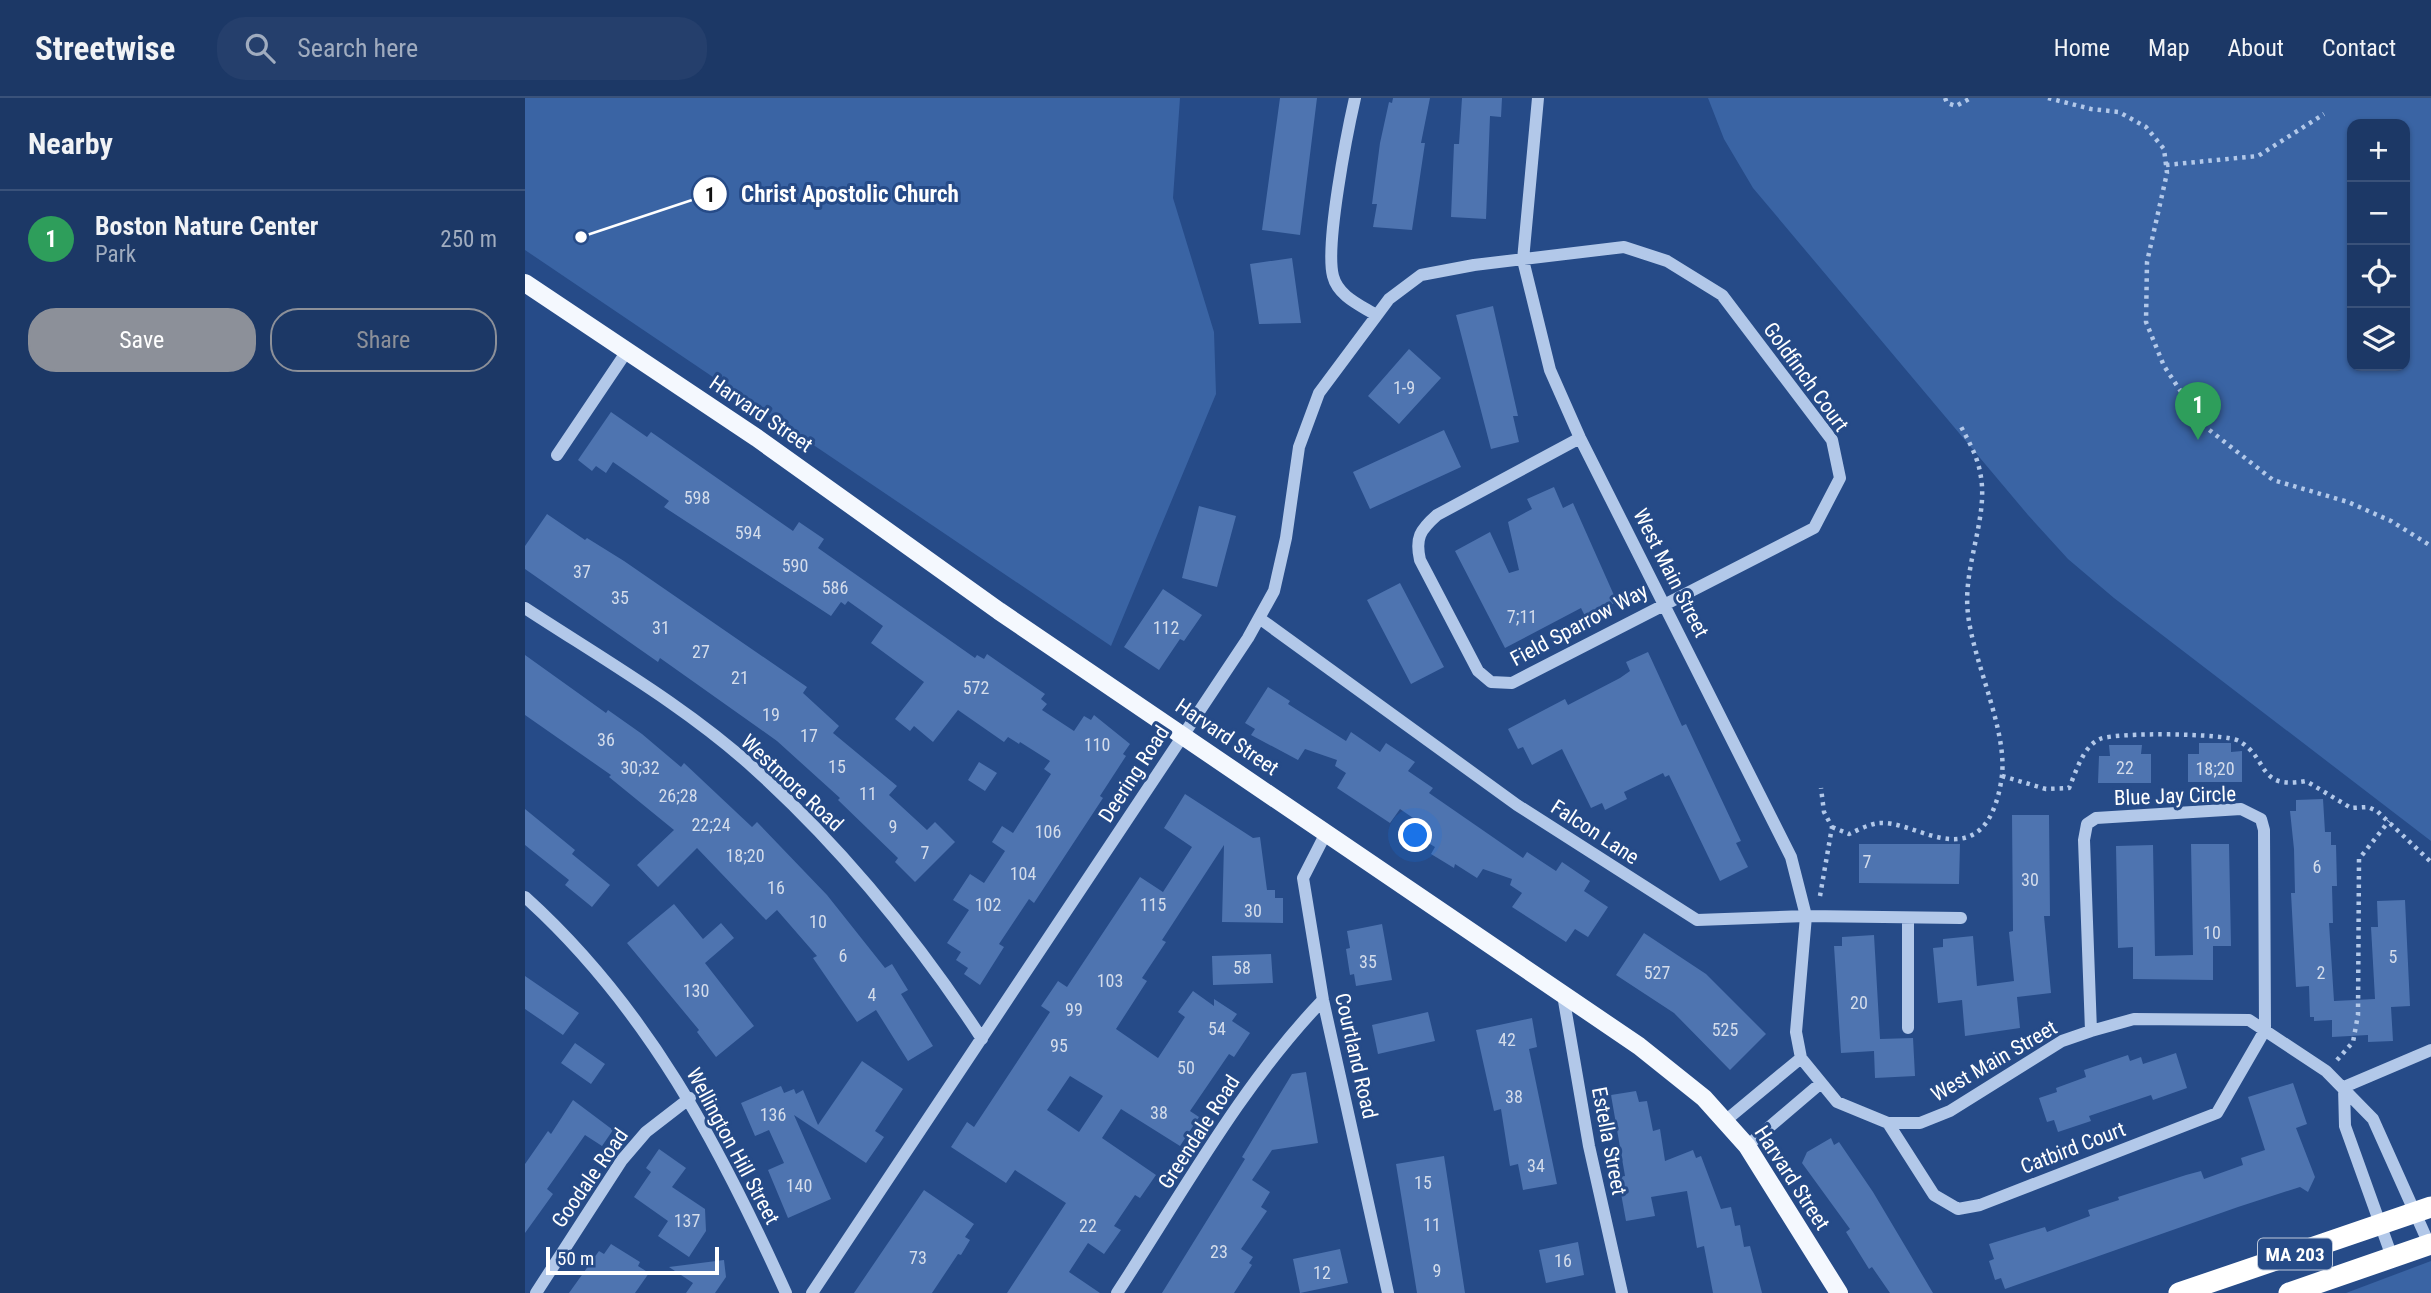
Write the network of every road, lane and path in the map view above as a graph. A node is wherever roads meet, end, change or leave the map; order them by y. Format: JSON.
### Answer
{"nodes":[{"id":1,"x":1355,"y":98,"type":"edge"},
{"id":2,"x":1538,"y":98,"type":"edge"},
{"id":3,"x":1945,"y":98,"type":"edge"},
{"id":4,"x":1971,"y":98,"type":"edge"},
{"id":5,"x":2048,"y":98,"type":"edge"},
{"id":6,"x":2324,"y":114,"type":"dead end"},
{"id":7,"x":2166,"y":165,"type":"junction"},
{"id":8,"x":1523,"y":260,"type":"junction"},
{"id":9,"x":525,"y":283,"type":"edge"},
{"id":10,"x":1376,"y":315,"type":"junction"},
{"id":11,"x":627,"y":351,"type":"junction"},
{"id":12,"x":1959,"y":423,"type":"dead end"},
{"id":13,"x":1580,"y":438,"type":"junction"},
{"id":14,"x":557,"y":455,"type":"dead end"},
{"id":15,"x":2431,"y":547,"type":"edge"},
{"id":16,"x":1665,"y":602,"type":"junction"},
{"id":17,"x":525,"y":608,"type":"edge"},
{"id":18,"x":1259,"y":618,"type":"junction"},
{"id":19,"x":1183,"y":735,"type":"junction"},
{"id":20,"x":2002,"y":776,"type":"junction"},
{"id":21,"x":1821,"y":788,"type":"dead end"},
{"id":22,"x":2389,"y":821,"type":"junction"},
{"id":23,"x":1832,"y":827,"type":"junction"},
{"id":24,"x":1327,"y":831,"type":"junction"},
{"id":25,"x":2431,"y":862,"type":"edge"},
{"id":26,"x":525,"y":897,"type":"edge"},
{"id":27,"x":1806,"y":916,"type":"junction"},
{"id":28,"x":1825,"y":916,"type":"junction"},
{"id":29,"x":1961,"y":918,"type":"dead end"},
{"id":30,"x":1907,"y":919,"type":"junction"},
{"id":31,"x":1563,"y":995,"type":"junction"},
{"id":32,"x":1323,"y":1000,"type":"junction"},
{"id":33,"x":1908,"y":1028,"type":"dead end"},
{"id":34,"x":2265,"y":1030,"type":"junction"},
{"id":35,"x":2091,"y":1031,"type":"junction"},
{"id":36,"x":982,"y":1039,"type":"junction"},
{"id":37,"x":2431,"y":1050,"type":"edge"},
{"id":38,"x":1801,"y":1058,"type":"junction"},
{"id":39,"x":2326,"y":1071,"type":"junction"},
{"id":40,"x":1821,"y":1083,"type":"junction"},
{"id":41,"x":2344,"y":1087,"type":"junction"},
{"id":42,"x":690,"y":1098,"type":"junction"},
{"id":43,"x":1725,"y":1121,"type":"junction"},
{"id":44,"x":1888,"y":1123,"type":"junction"},
{"id":45,"x":1747,"y":1146,"type":"junction"},
{"id":46,"x":2423,"y":1210,"type":"edge"},
{"id":47,"x":2380,"y":1225,"type":"junction"},
{"id":48,"x":2430,"y":1244,"type":"edge"},
{"id":49,"x":2392,"y":1257,"type":"junction"},
{"id":50,"x":536,"y":1293,"type":"edge"},
{"id":51,"x":786,"y":1293,"type":"edge"},
{"id":52,"x":812,"y":1293,"type":"edge"},
{"id":53,"x":1117,"y":1293,"type":"edge"},
{"id":54,"x":1388,"y":1293,"type":"edge"},
{"id":55,"x":1622,"y":1293,"type":"edge"},
{"id":56,"x":1839,"y":1293,"type":"edge"},
{"id":57,"x":2179,"y":1293,"type":"edge"},
{"id":58,"x":2289,"y":1293,"type":"edge"}],
"edges":[{"from":1,"to":10,"type":"street"},
{"from":2,"to":8,"type":"street","name":"West Main Street"},
{"from":3,"to":4,"type":"path"},
{"from":5,"to":7,"type":"path"},
{"from":6,"to":7,"type":"path"},
{"from":7,"to":15,"type":"path"},
{"from":8,"to":10,"type":"street","name":"Deering Road"},
{"from":8,"to":13,"type":"street","name":"West Main Street"},
{"from":8,"to":16,"type":"street","name":"Goldfinch Court"},
{"from":9,"to":11,"type":"main road","name":"Harvard Street"},
{"from":10,"to":18,"type":"street","name":"Deering Road"},
{"from":11,"to":14,"type":"street"},
{"from":11,"to":19,"type":"main road","name":"Harvard Street"},
{"from":12,"to":20,"type":"path"},
{"from":13,"to":16,"type":"street","name":"West Main Street"},
{"from":13,"to":16,"type":"street","name":"Field Sparrow Way"},
{"from":16,"to":27,"type":"street","name":"West Main Street"},
{"from":17,"to":36,"type":"street","name":"Westmore Road"},
{"from":18,"to":19,"type":"street","name":"Deering Road"},
{"from":18,"to":27,"type":"street","name":"Falcon Lane"},
{"from":19,"to":24,"type":"main road","name":"Harvard Street"},
{"from":19,"to":36,"type":"street","name":"Deering Road"},
{"from":20,"to":22,"type":"path"},
{"from":20,"to":23,"type":"path"},
{"from":21,"to":23,"type":"path"},
{"from":22,"to":25,"type":"path"},
{"from":22,"to":39,"type":"path"},
{"from":23,"to":28,"type":"path"},
{"from":24,"to":31,"type":"main road","name":"Harvard Street"},
{"from":24,"to":32,"type":"street","name":"Courtland Road"},
{"from":26,"to":42,"type":"street","name":"Wellington Hill Street"},
{"from":27,"to":28,"type":"street","name":"Falcon Lane"},
{"from":27,"to":38,"type":"street","name":"West Main Street"},
{"from":28,"to":30,"type":"street","name":"Falcon Lane"},
{"from":29,"to":30,"type":"street","name":"Falcon Lane"},
{"from":30,"to":33,"type":"street"},
{"from":31,"to":43,"type":"main road","name":"Harvard Street"},
{"from":31,"to":55,"type":"street","name":"Estella Street"},
{"from":32,"to":53,"type":"street","name":"Greendale Road"},
{"from":32,"to":54,"type":"street","name":"Courtland Road"},
{"from":34,"to":35,"type":"street","name":"West Main Street"},
{"from":34,"to":35,"type":"street","name":"Blue Jay Circle"},
{"from":34,"to":39,"type":"street","name":"West Main Street"},
{"from":34,"to":44,"type":"street","name":"Catbird Court"},
{"from":35,"to":44,"type":"street","name":"West Main Street"},
{"from":36,"to":52,"type":"street","name":"Deering Road"},
{"from":37,"to":41,"type":"street"},
{"from":38,"to":40,"type":"street","name":"West Main Street"},
{"from":38,"to":43,"type":"street"},
{"from":39,"to":41,"type":"street","name":"West Main Street"},
{"from":40,"to":44,"type":"street","name":"West Main Street"},
{"from":40,"to":45,"type":"street"},
{"from":41,"to":46,"type":"street","name":"West Main Street"},
{"from":41,"to":47,"type":"street"},
{"from":42,"to":50,"type":"street","name":"Goodale Road"},
{"from":42,"to":51,"type":"street","name":"Wellington Hill Street"},
{"from":43,"to":45,"type":"main road","name":"Harvard Street"},
{"from":45,"to":56,"type":"main road","name":"Harvard Street"},
{"from":46,"to":47,"type":"highway","number":"MA 203"},
{"from":46,"to":48,"type":"street","name":"West Main Street"},
{"from":47,"to":49,"type":"street"},
{"from":47,"to":57,"type":"highway","number":"MA 203"},
{"from":48,"to":49,"type":"highway","number":"MA 203"},
{"from":49,"to":58,"type":"highway","number":"MA 203"}]}
